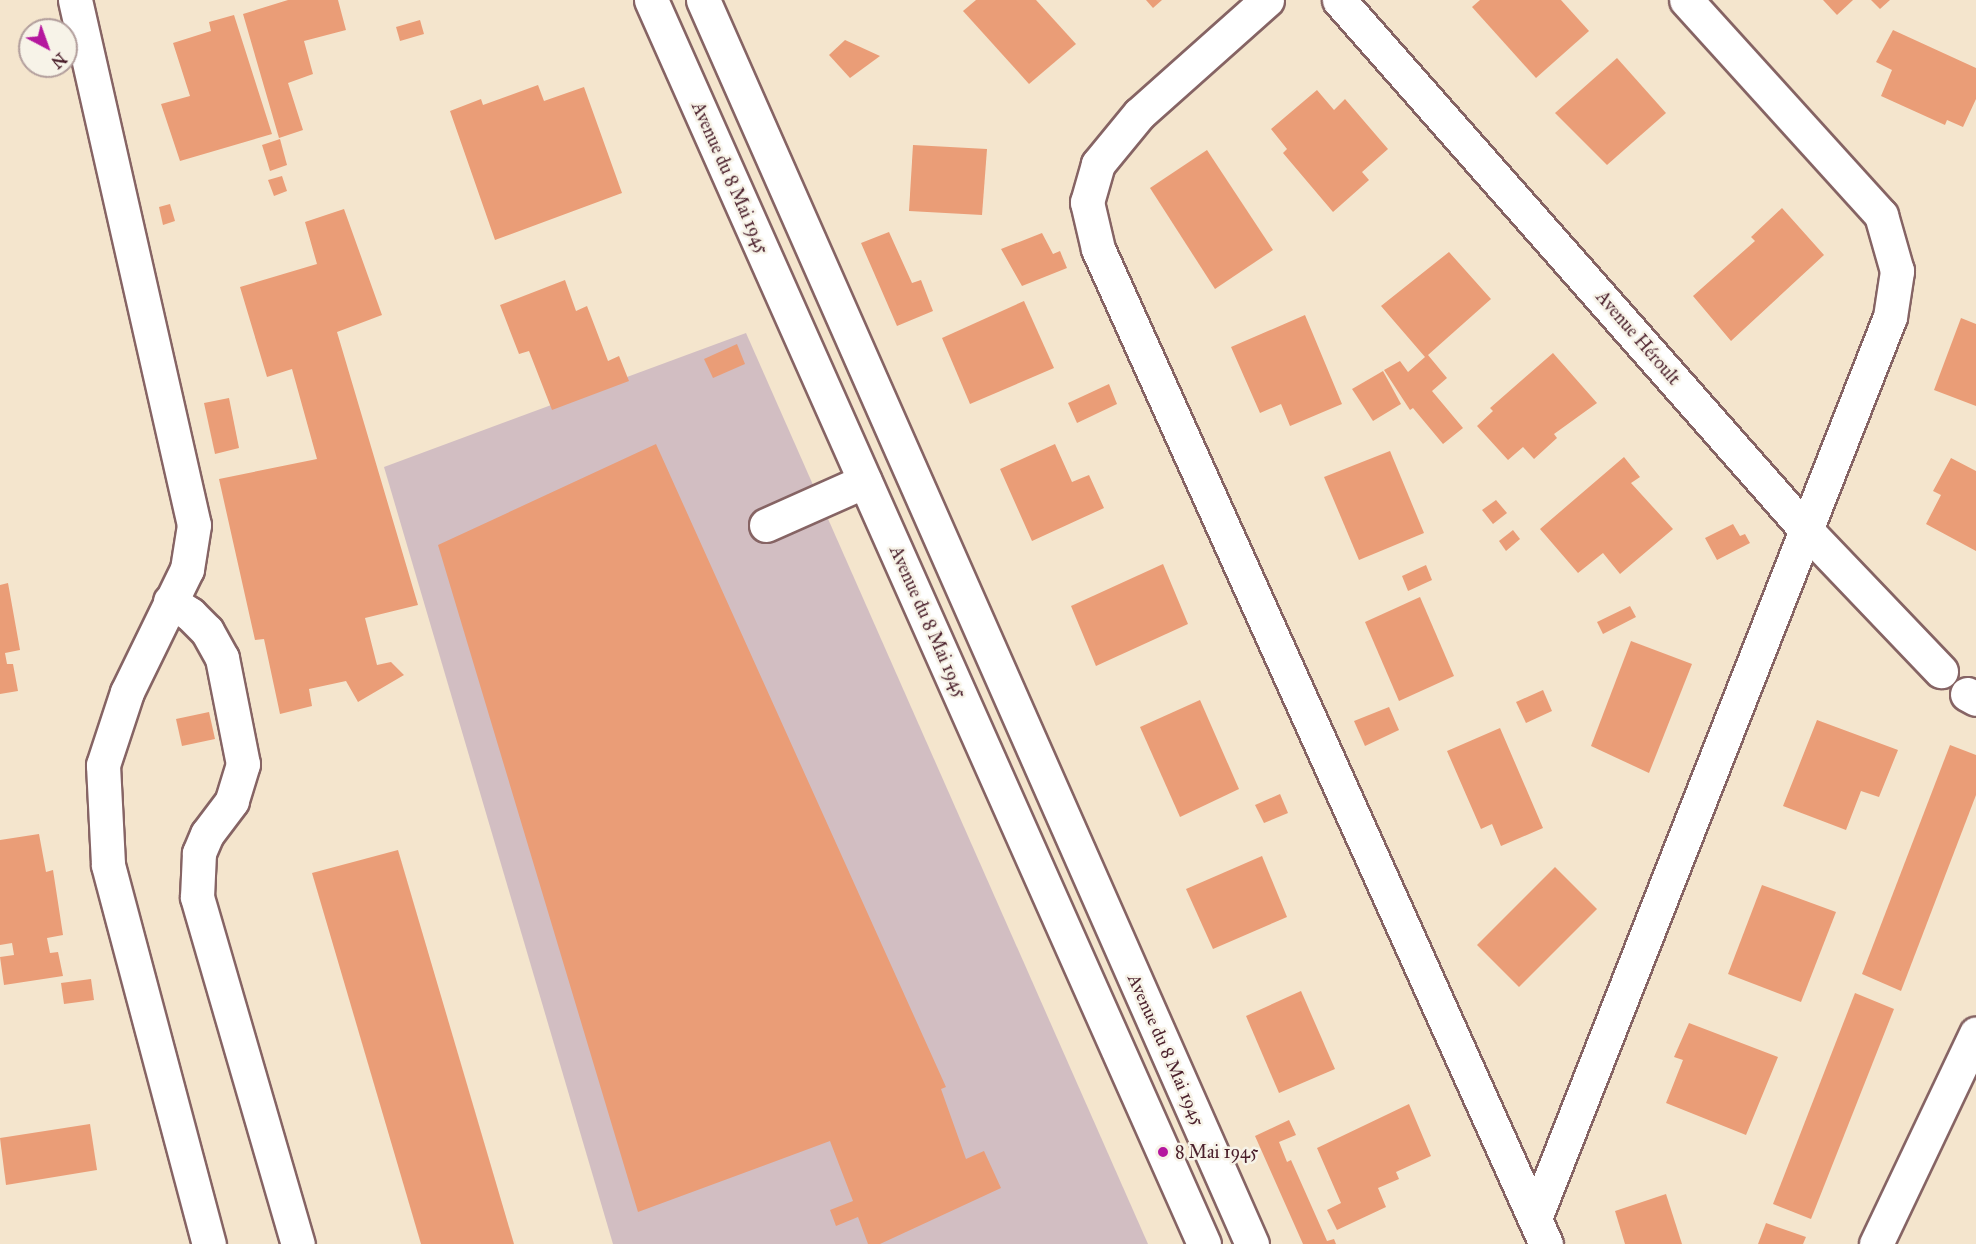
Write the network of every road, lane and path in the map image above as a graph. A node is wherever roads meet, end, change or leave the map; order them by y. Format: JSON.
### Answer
{"nodes":[{"id":1,"x":75,"y":0,"type":"edge"},
{"id":2,"x":651,"y":0,"type":"edge"},
{"id":3,"x":703,"y":0,"type":"edge"},
{"id":4,"x":1267,"y":0,"type":"edge"},
{"id":5,"x":1340,"y":0,"type":"edge"},
{"id":6,"x":1686,"y":0,"type":"edge"},
{"id":7,"x":837,"y":304,"type":"junction"},
{"id":8,"x":796,"y":325,"type":"junction"},
{"id":9,"x":865,"y":481,"type":"junction"},
{"id":10,"x":766,"y":525,"type":"dead end"},
{"id":11,"x":1807,"y":531,"type":"junction"},
{"id":12,"x":170,"y":601,"type":"junction"},
{"id":13,"x":1941,"y":671,"type":"dead end"},
{"id":14,"x":1078,"y":849,"type":"junction"},
{"id":15,"x":1038,"y":871,"type":"junction"},
{"id":16,"x":1976,"y":1033,"type":"edge"},
{"id":17,"x":1541,"y":1231,"type":"edge"},
{"id":18,"x":209,"y":1244,"type":"edge"},
{"id":19,"x":298,"y":1244,"type":"edge"},
{"id":20,"x":1204,"y":1244,"type":"edge"},
{"id":21,"x":1252,"y":1244,"type":"edge"},
{"id":22,"x":1876,"y":1244,"type":"edge"}],
"edges":[{"from":1,"to":12,"type":"street"},
{"from":2,"to":8,"type":"street","name":"Avenue du 8 Mai 1945"},
{"from":3,"to":7,"type":"street","name":"Avenue du 8 Mai 1945"},
{"from":4,"to":17,"type":"street"},
{"from":5,"to":11,"type":"street","name":"Avenue Héroult"},
{"from":6,"to":11,"type":"street"},
{"from":7,"to":8,"type":"street"},
{"from":7,"to":14,"type":"street","name":"Avenue du 8 Mai 1945"},
{"from":8,"to":9,"type":"street","name":"Avenue du 8 Mai 1945"},
{"from":9,"to":10,"type":"street"},
{"from":9,"to":15,"type":"street","name":"Avenue du 8 Mai 1945"},
{"from":11,"to":13,"type":"street","name":"Avenue Héroult"},
{"from":11,"to":17,"type":"street"},
{"from":12,"to":18,"type":"street"},
{"from":12,"to":19,"type":"street"},
{"from":14,"to":15,"type":"street"},
{"from":14,"to":21,"type":"street","name":"Avenue du 8 Mai 1945"},
{"from":15,"to":20,"type":"street","name":"Avenue du 8 Mai 1945"},
{"from":16,"to":22,"type":"street"}]}
